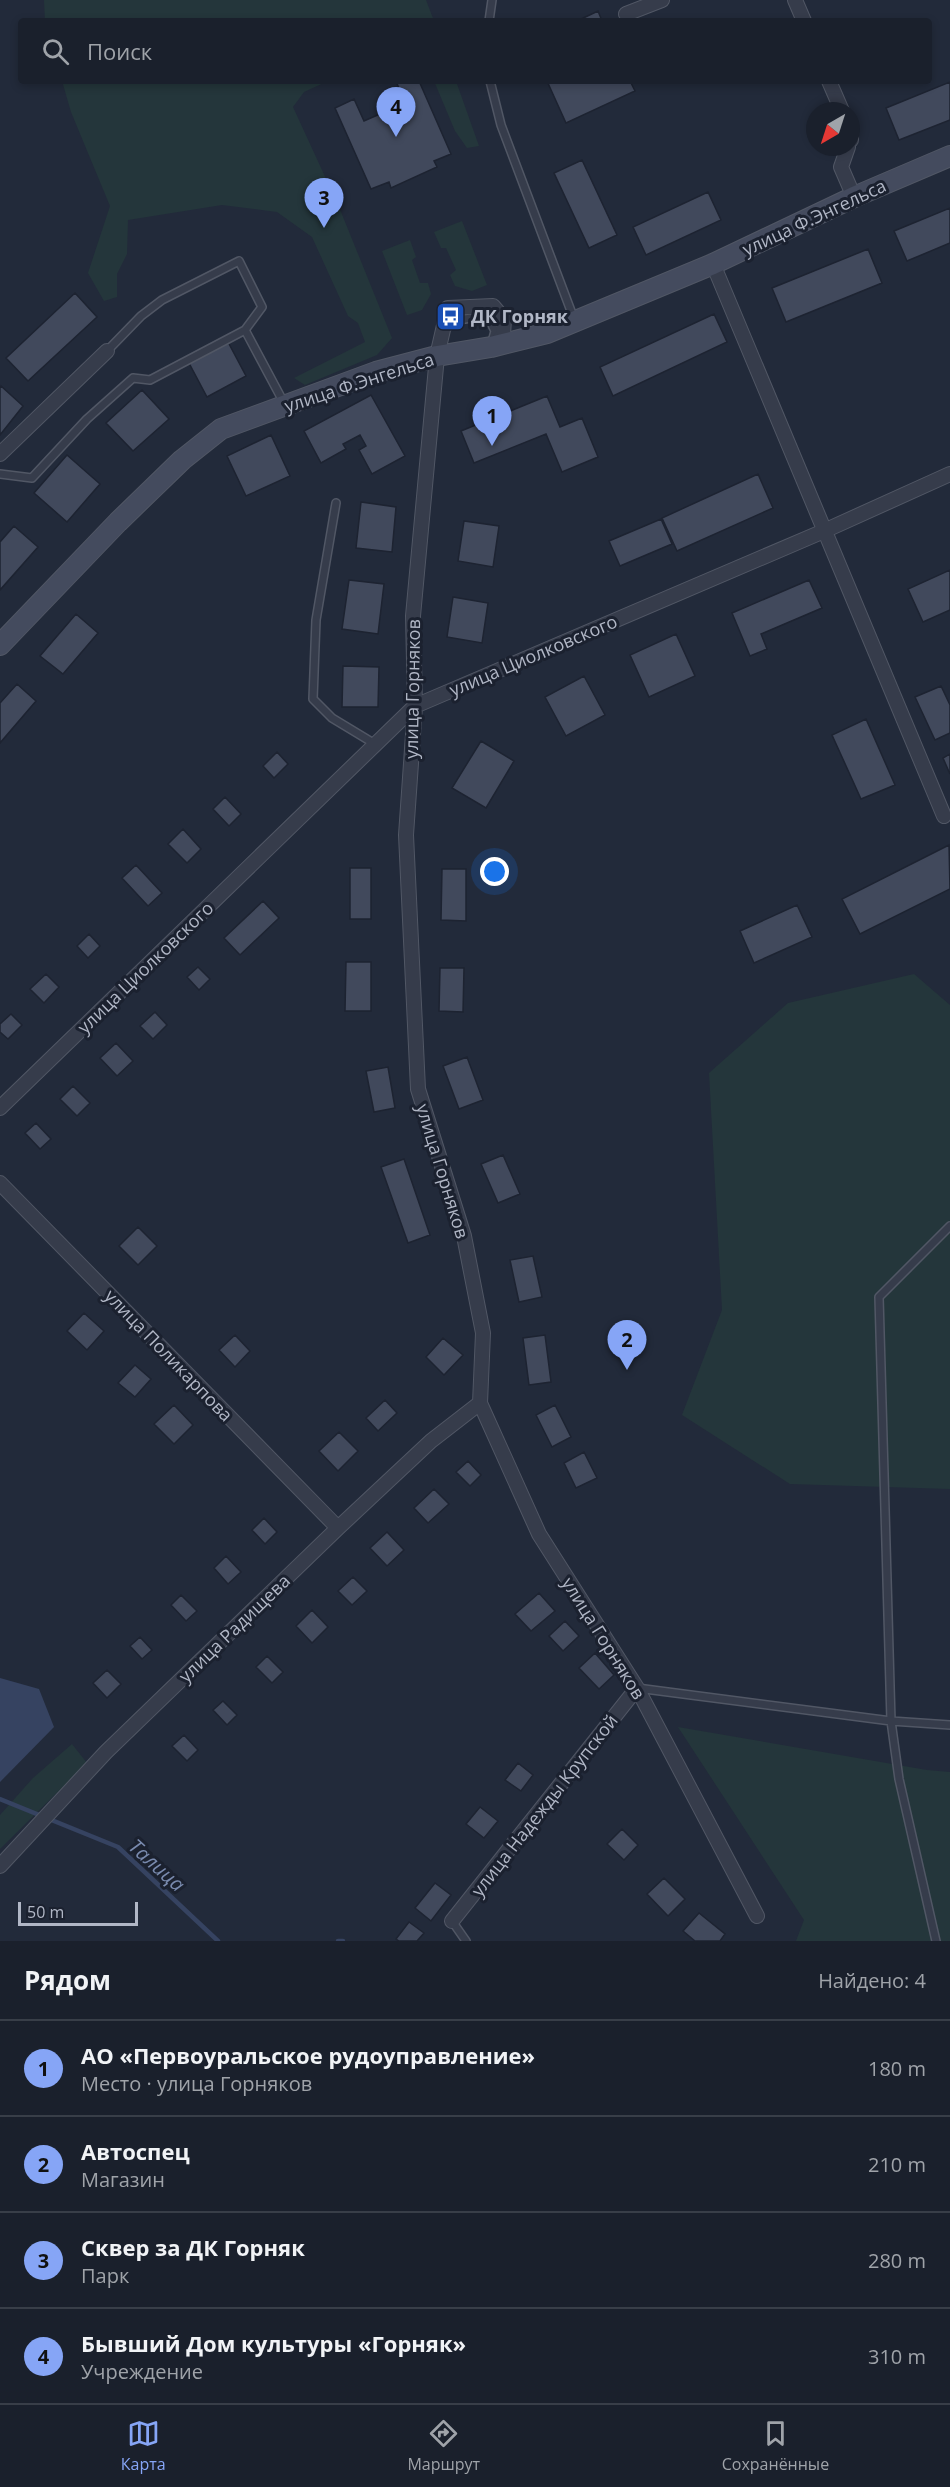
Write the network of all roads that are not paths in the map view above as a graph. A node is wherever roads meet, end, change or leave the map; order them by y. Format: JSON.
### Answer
{"nodes":[{"id":1,"x":492,"y":0,"type":"edge"},
{"id":2,"x":662,"y":0,"type":"edge"},
{"id":3,"x":795,"y":0,"type":"edge"},
{"id":4,"x":627,"y":14,"type":"dead end"},
{"id":5,"x":489,"y":18,"type":"edge"},
{"id":6,"x":803,"y":18,"type":"edge"},
{"id":7,"x":491,"y":84,"type":"edge"},
{"id":8,"x":830,"y":84,"type":"edge"},
{"id":9,"x":838,"y":102,"type":"edge"},
{"id":10,"x":844,"y":156,"type":"edge"},
{"id":11,"x":950,"y":156,"type":"edge"},
{"id":12,"x":854,"y":197,"type":"junction"},
{"id":13,"x":713,"y":264,"type":"junction"},
{"id":14,"x":575,"y":321,"type":"junction"},
{"id":15,"x":245,"y":330,"type":"junction"},
{"id":16,"x":491,"y":348,"type":"junction"},
{"id":17,"x":107,"y":351,"type":"joint"},
{"id":18,"x":437,"y":356,"type":"junction"},
{"id":19,"x":285,"y":405,"type":"junction"},
{"id":20,"x":0,"y":454,"type":"edge"},
{"id":21,"x":0,"y":474,"type":"edge"},
{"id":22,"x":950,"y":474,"type":"edge"},
{"id":23,"x":336,"y":503,"type":"dead end"},
{"id":24,"x":824,"y":531,"type":"junction"},
{"id":25,"x":0,"y":645,"type":"edge"},
{"id":26,"x":415,"y":706,"type":"junction"},
{"id":27,"x":375,"y":744,"type":"junction"},
{"id":28,"x":944,"y":816,"type":"dead end"},
{"id":29,"x":0,"y":1108,"type":"edge"},
{"id":30,"x":0,"y":1183,"type":"edge"},
{"id":31,"x":950,"y":1226,"type":"edge"},
{"id":32,"x":480,"y":1403,"type":"junction"},
{"id":33,"x":338,"y":1528,"type":"junction"},
{"id":34,"x":637,"y":1688,"type":"junction"},
{"id":35,"x":891,"y":1721,"type":"junction"},
{"id":36,"x":950,"y":1725,"type":"edge"},
{"id":37,"x":0,"y":1866,"type":"edge"},
{"id":38,"x":756,"y":1916,"type":"dead end"},
{"id":39,"x":452,"y":1921,"type":"joint"},
{"id":40,"x":466,"y":1941,"type":"edge"},
{"id":41,"x":936,"y":1941,"type":"edge"}],
"edges":[{"from":1,"to":5,"type":"lane"},
{"from":2,"to":4,"type":"street"},
{"from":3,"to":6,"type":"street"},
{"from":7,"to":14,"type":"lane"},
{"from":8,"to":9,"type":"street"},
{"from":10,"to":12,"type":"street"},
{"from":11,"to":12,"type":"street","name":"улица Ф.Энгельса"},
{"from":12,"to":13,"type":"street","name":"улица Ф.Энгельса"},
{"from":13,"to":14,"type":"street","name":"улица Ф.Энгельса"},
{"from":13,"to":24,"type":"street"},
{"from":14,"to":16,"type":"street","name":"улица Ф.Энгельса"},
{"from":15,"to":17,"type":"lane"},
{"from":15,"to":19,"type":"lane"},
{"from":15,"to":21,"type":"lane"},
{"from":16,"to":18,"type":"street","name":"улица Ф.Энгельса"},
{"from":16,"to":18,"type":"street","name":"улица Горняков"},
{"from":17,"to":20,"type":"street"},
{"from":18,"to":19,"type":"street","name":"улица Ф.Энгельса"},
{"from":18,"to":26,"type":"street","name":"улица Горняков"},
{"from":19,"to":25,"type":"street","name":"улица Ф.Энгельса"},
{"from":22,"to":24,"type":"street","name":"улица Циолковского"},
{"from":23,"to":27,"type":"lane"},
{"from":24,"to":26,"type":"street","name":"улица Циолковского"},
{"from":24,"to":28,"type":"street"},
{"from":26,"to":27,"type":"street","name":"улица Циолковского"},
{"from":26,"to":32,"type":"street","name":"улица Горняков"},
{"from":27,"to":29,"type":"street","name":"улица Циолковского"},
{"from":30,"to":33,"type":"street","name":"улица Поликарпова"},
{"from":31,"to":35,"type":"lane"},
{"from":32,"to":33,"type":"street","name":"улица Радищева"},
{"from":32,"to":34,"type":"street","name":"улица Горняков"},
{"from":33,"to":37,"type":"street","name":"улица Радищева"},
{"from":34,"to":35,"type":"lane"},
{"from":34,"to":38,"type":"street","name":"улица Горняков"},
{"from":34,"to":39,"type":"street","name":"улица Надежды Крупской"},
{"from":35,"to":36,"type":"lane"},
{"from":35,"to":41,"type":"lane"},
{"from":39,"to":40,"type":"lane"}]}
